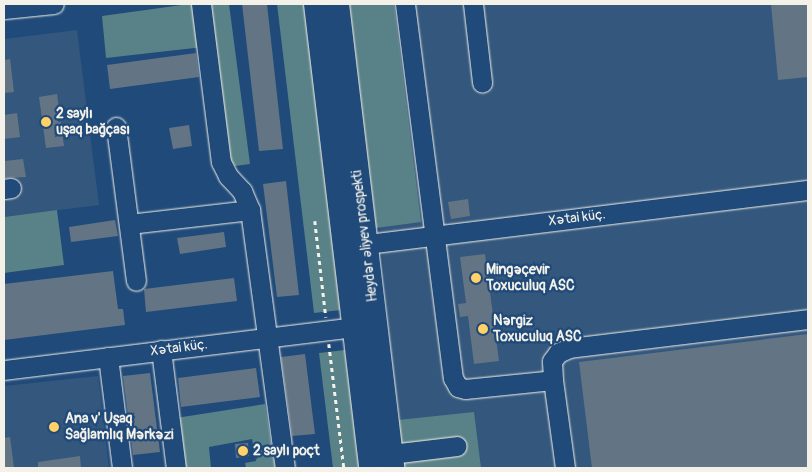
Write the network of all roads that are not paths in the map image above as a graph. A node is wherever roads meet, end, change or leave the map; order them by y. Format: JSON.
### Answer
{"nodes":[{"id":1,"x":54,"y":4,"type":"edge"},
{"id":2,"x":200,"y":4,"type":"edge"},
{"id":3,"x":316,"y":4,"type":"edge"},
{"id":4,"x":337,"y":4,"type":"edge"},
{"id":5,"x":405,"y":4,"type":"edge"},
{"id":6,"x":473,"y":4,"type":"edge"},
{"id":7,"x":4,"y":10,"type":"edge"},
{"id":8,"x":482,"y":82,"type":"dead end"},
{"id":9,"x":116,"y":127,"type":"dead end"},
{"id":10,"x":808,"y":190,"type":"edge"},
{"id":11,"x":250,"y":210,"type":"junction"},
{"id":12,"x":129,"y":224,"type":"junction"},
{"id":13,"x":434,"y":236,"type":"junction"},
{"id":14,"x":355,"y":246,"type":"junction"},
{"id":15,"x":136,"y":282,"type":"dead end"},
{"id":16,"x":808,"y":319,"type":"edge"},
{"id":17,"x":354,"y":327,"type":"junction"},
{"id":18,"x":268,"y":337,"type":"junction"},
{"id":19,"x":161,"y":350,"type":"junction"},
{"id":20,"x":108,"y":357,"type":"junction"},
{"id":21,"x":4,"y":370,"type":"edge"},
{"id":22,"x":553,"y":380,"type":"junction"},
{"id":23,"x":457,"y":446,"type":"dead end"},
{"id":24,"x":392,"y":461,"type":"edge"},
{"id":25,"x":122,"y":468,"type":"edge"},
{"id":26,"x":176,"y":468,"type":"edge"},
{"id":27,"x":285,"y":468,"type":"edge"},
{"id":28,"x":371,"y":468,"type":"edge"},
{"id":29,"x":565,"y":468,"type":"edge"}],
"edges":[{"from":1,"to":7,"type":"street"},
{"from":2,"to":11,"type":"street"},
{"from":3,"to":14,"type":"main road","name":"Heydər Əliyev prospekti"},
{"from":4,"to":14,"type":"main road","name":"Heydər Əliyev prospekti"},
{"from":5,"to":13,"type":"street"},
{"from":6,"to":8,"type":"street"},
{"from":9,"to":12,"type":"street"},
{"from":10,"to":13,"type":"street","name":"Xətai küç."},
{"from":11,"to":12,"type":"street"},
{"from":11,"to":18,"type":"street"},
{"from":12,"to":15,"type":"street"},
{"from":13,"to":14,"type":"street","name":"Xətai küç."},
{"from":13,"to":22,"type":"street"},
{"from":14,"to":17,"type":"main road","name":"Heydər Əliyev prospekti"},
{"from":14,"to":24,"type":"main road","name":"Heydər Əliyev prospekti"},
{"from":16,"to":22,"type":"street"},
{"from":17,"to":18,"type":"street","name":"Xətai küç."},
{"from":17,"to":28,"type":"main road","name":"Heydər Əliyev prospekti"},
{"from":18,"to":19,"type":"street","name":"Xətai küç."},
{"from":18,"to":27,"type":"street"},
{"from":19,"to":20,"type":"street","name":"Xətai küç."},
{"from":19,"to":26,"type":"street"},
{"from":20,"to":21,"type":"street","name":"Xətai küç."},
{"from":20,"to":25,"type":"street"},
{"from":22,"to":29,"type":"street"},
{"from":23,"to":24,"type":"street"}]}
